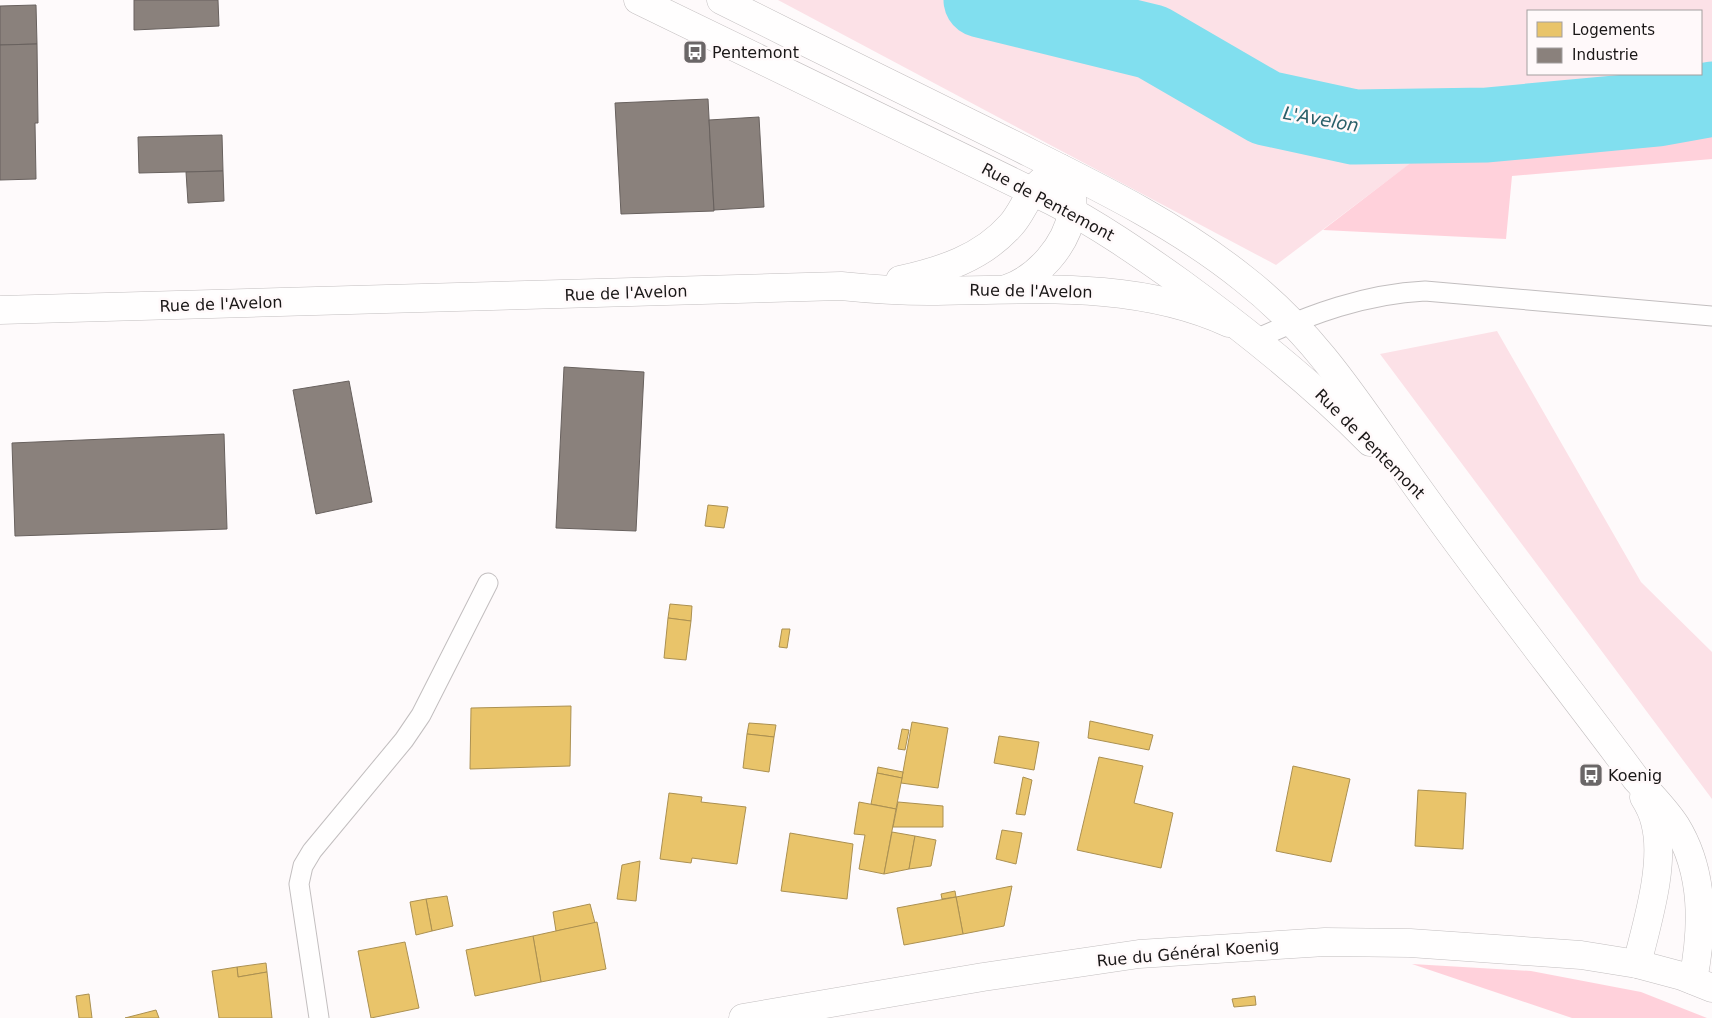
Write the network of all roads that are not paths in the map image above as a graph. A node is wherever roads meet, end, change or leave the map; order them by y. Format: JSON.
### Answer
{"nodes":[{"id":1,"x":638,"y":0,"type":"edge"},
{"id":2,"x":721,"y":0,"type":"edge"},
{"id":3,"x":1060,"y":168,"type":"junction"},
{"id":4,"x":1032,"y":192,"type":"junction"},
{"id":5,"x":1072,"y":212,"type":"junction"},
{"id":6,"x":841,"y":286,"type":"junction"},
{"id":7,"x":1003,"y":290,"type":"junction"},
{"id":8,"x":0,"y":310,"type":"edge"},
{"id":9,"x":1712,"y":316,"type":"edge"},
{"id":10,"x":1293,"y":322,"type":"junction"},
{"id":11,"x":1251,"y":335,"type":"junction"},
{"id":12,"x":1428,"y":502,"type":"junction"},
{"id":13,"x":488,"y":582,"type":"dead end"},
{"id":14,"x":1636,"y":779,"type":"junction"},
{"id":15,"x":1637,"y":964,"type":"junction"},
{"id":16,"x":1706,"y":982,"type":"edge"},
{"id":17,"x":319,"y":1018,"type":"edge"},
{"id":18,"x":743,"y":1018,"type":"edge"}],
"edges":[{"from":1,"to":4,"type":"street","name":"Rue de Pentemont"},
{"from":2,"to":3,"type":"street","name":"Rue de Pentemont"},
{"from":3,"to":4,"type":"street"},
{"from":3,"to":5,"type":"street"},
{"from":3,"to":10,"type":"street","name":"Rue de Pentemont"},
{"from":4,"to":5,"type":"street","name":"Rue de Pentemont"},
{"from":4,"to":6,"type":"street"},
{"from":5,"to":7,"type":"street"},
{"from":5,"to":11,"type":"street","name":"Rue de Pentemont"},
{"from":6,"to":7,"type":"street","name":"Rue de l'Avelon"},
{"from":6,"to":8,"type":"street","name":"Rue de l'Avelon"},
{"from":7,"to":11,"type":"street","name":"Rue de l'Avelon"},
{"from":9,"to":10,"type":"lane"},
{"from":10,"to":11,"type":"lane"},
{"from":10,"to":12,"type":"street","name":"Rue de Pentemont"},
{"from":11,"to":12,"type":"street","name":"Rue de Pentemont"},
{"from":12,"to":14,"type":"street","name":"Rue de Pentemont"},
{"from":13,"to":17,"type":"lane"},
{"from":14,"to":15,"type":"street","name":"Rue de Pentemont"},
{"from":14,"to":16,"type":"street","name":"Rue de Pentemont"},
{"from":15,"to":16,"type":"street","name":"Rue de Pentemont"},
{"from":15,"to":18,"type":"street","name":"Rue du Général Koenig"}]}
